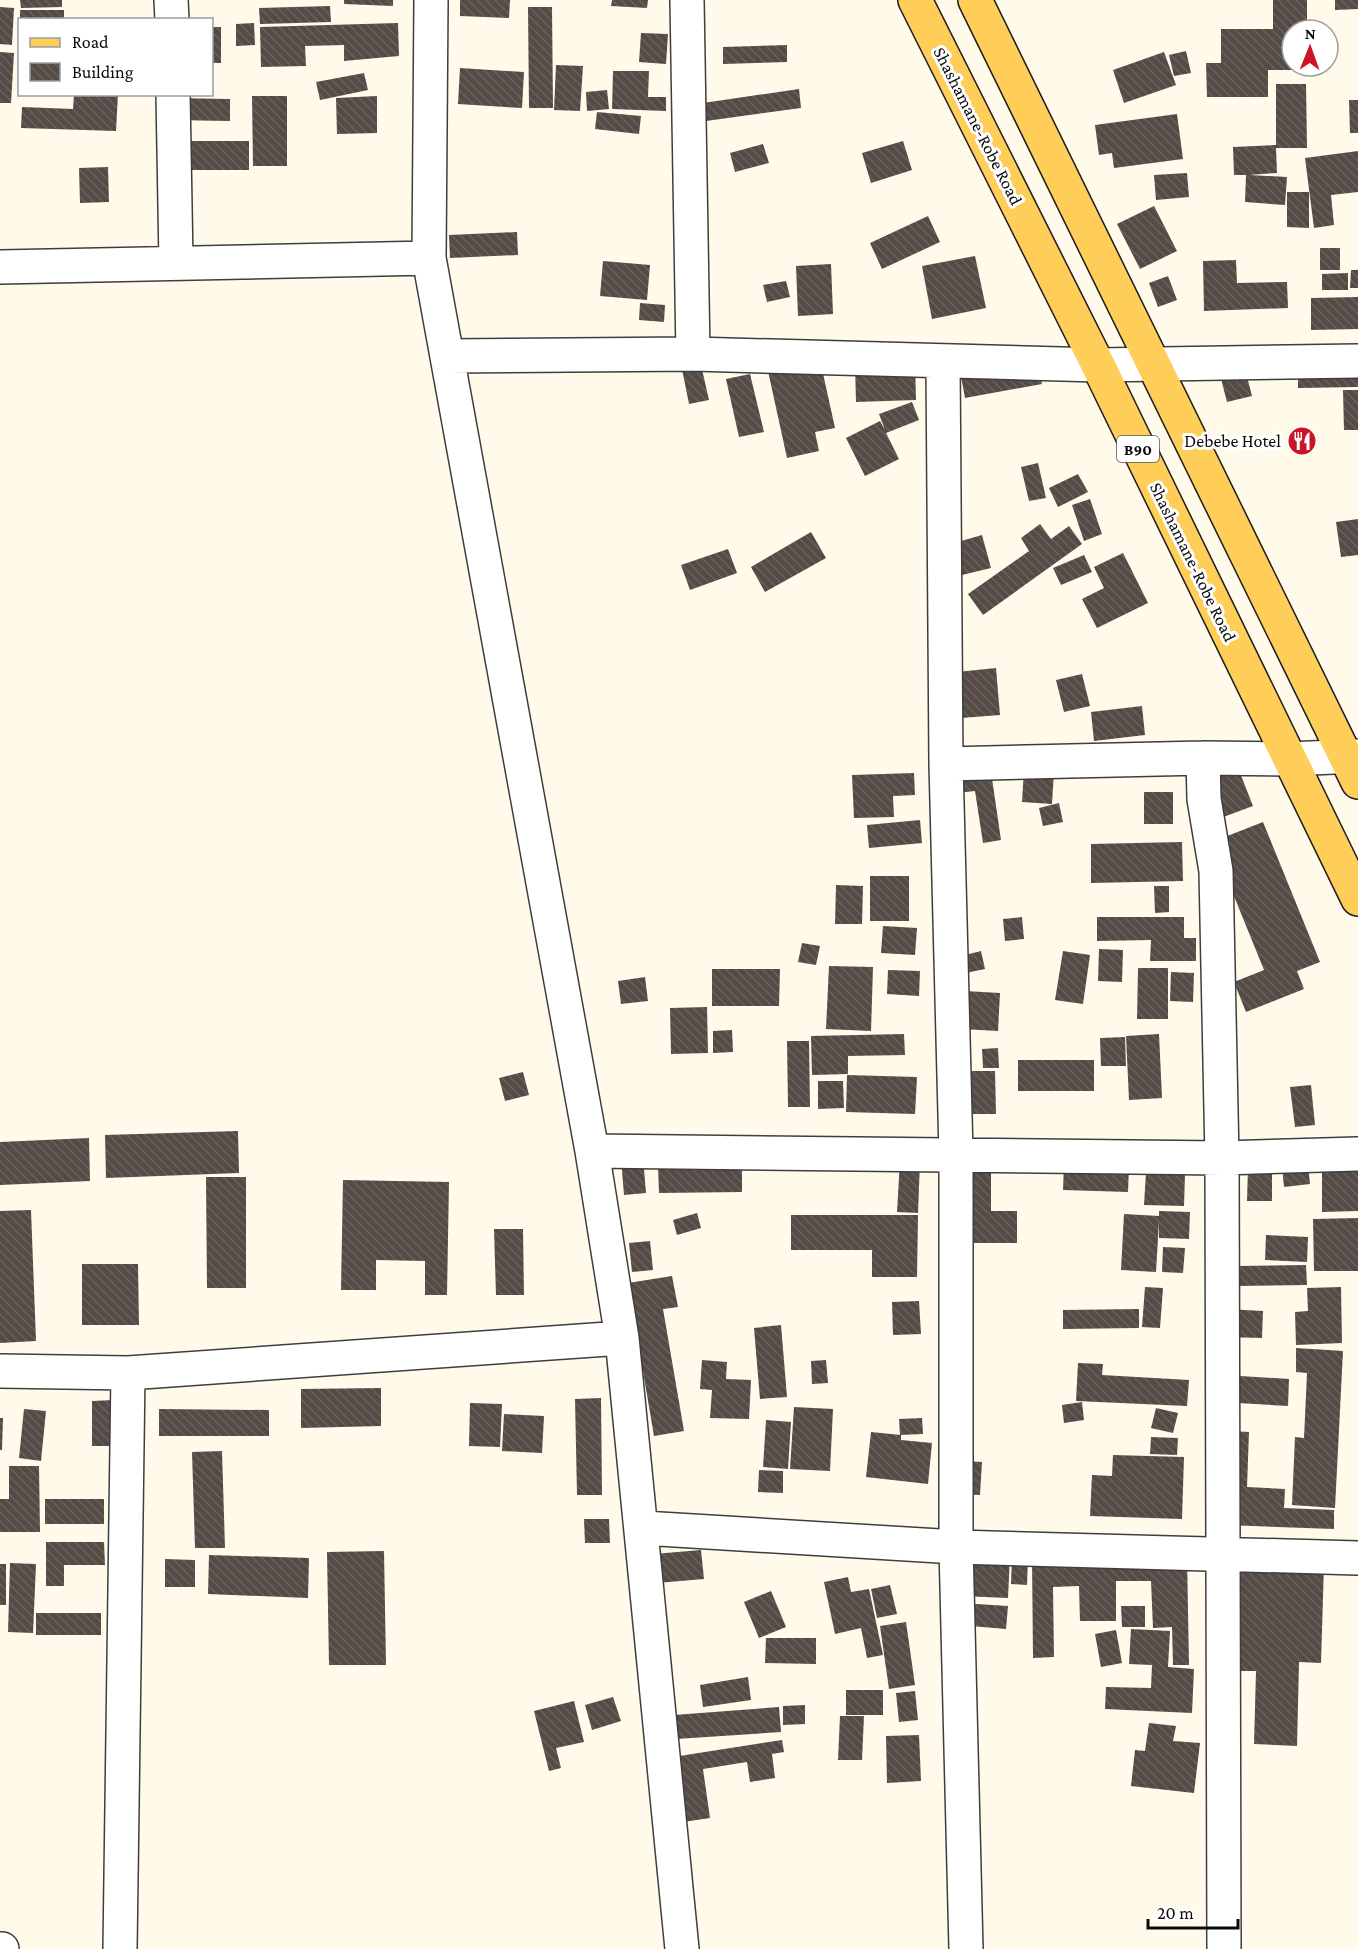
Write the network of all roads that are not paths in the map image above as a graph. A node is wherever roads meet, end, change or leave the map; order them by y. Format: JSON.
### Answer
{"nodes":[{"id":1,"x":171,"y":0,"type":"edge"},
{"id":2,"x":431,"y":0,"type":"edge"},
{"id":3,"x":687,"y":0,"type":"edge"},
{"id":4,"x":915,"y":0,"type":"edge"},
{"id":5,"x":975,"y":0,"type":"edge"},
{"id":6,"x":172,"y":18,"type":"edge"},
{"id":7,"x":173,"y":96,"type":"edge"},
{"id":8,"x":429,"y":258,"type":"junction"},
{"id":9,"x":177,"y":262,"type":"junction"},
{"id":10,"x":0,"y":267,"type":"edge"},
{"id":11,"x":693,"y":354,"type":"junction"},
{"id":12,"x":447,"y":356,"type":"junction"},
{"id":13,"x":1358,"y":361,"type":"edge"},
{"id":14,"x":943,"y":363,"type":"junction"},
{"id":15,"x":1154,"y":363,"type":"junction"},
{"id":16,"x":1098,"y":365,"type":"junction"},
{"id":17,"x":1203,"y":758,"type":"junction"},
{"id":18,"x":1288,"y":759,"type":"junction"},
{"id":19,"x":946,"y":764,"type":"junction"},
{"id":20,"x":1354,"y":764,"type":"edge"},
{"id":21,"x":1358,"y":899,"type":"edge"},
{"id":22,"x":592,"y":1151,"type":"junction"},
{"id":23,"x":956,"y":1154,"type":"junction"},
{"id":24,"x":1358,"y":1154,"type":"edge"},
{"id":25,"x":1222,"y":1158,"type":"junction"},
{"id":26,"x":622,"y":1338,"type":"junction"},
{"id":27,"x":0,"y":1371,"type":"edge"},
{"id":28,"x":128,"y":1373,"type":"junction"},
{"id":29,"x":643,"y":1528,"type":"junction"},
{"id":30,"x":956,"y":1547,"type":"junction"},
{"id":31,"x":1222,"y":1556,"type":"junction"},
{"id":32,"x":1358,"y":1558,"type":"edge"},
{"id":33,"x":120,"y":1949,"type":"edge"},
{"id":34,"x":682,"y":1949,"type":"edge"},
{"id":35,"x":966,"y":1949,"type":"edge"},
{"id":36,"x":1224,"y":1949,"type":"edge"}],
"edges":[{"from":1,"to":6,"type":"street"},
{"from":2,"to":8,"type":"street"},
{"from":3,"to":11,"type":"street"},
{"from":4,"to":16,"type":"main road","name":"Shashamane-Robe Road","number":"B90"},
{"from":5,"to":15,"type":"main road"},
{"from":7,"to":9,"type":"street"},
{"from":8,"to":9,"type":"street"},
{"from":8,"to":12,"type":"street"},
{"from":9,"to":10,"type":"street"},
{"from":11,"to":12,"type":"street"},
{"from":11,"to":14,"type":"street"},
{"from":12,"to":22,"type":"street"},
{"from":13,"to":15,"type":"street"},
{"from":14,"to":16,"type":"street"},
{"from":14,"to":19,"type":"street"},
{"from":15,"to":16,"type":"street"},
{"from":15,"to":20,"type":"main road"},
{"from":16,"to":18,"type":"main road","name":"Shashamane-Robe Road","number":"B90"},
{"from":17,"to":18,"type":"street"},
{"from":17,"to":19,"type":"street"},
{"from":17,"to":25,"type":"street"},
{"from":18,"to":20,"type":"street"},
{"from":18,"to":21,"type":"main road","name":"Shashamane-Robe Road","number":"B90"},
{"from":19,"to":23,"type":"street"},
{"from":22,"to":23,"type":"street"},
{"from":22,"to":26,"type":"street"},
{"from":23,"to":25,"type":"street"},
{"from":23,"to":30,"type":"street"},
{"from":24,"to":25,"type":"street"},
{"from":25,"to":31,"type":"street"},
{"from":26,"to":28,"type":"street"},
{"from":26,"to":29,"type":"street"},
{"from":27,"to":28,"type":"street"},
{"from":28,"to":33,"type":"street"},
{"from":29,"to":30,"type":"street"},
{"from":29,"to":34,"type":"street"},
{"from":30,"to":31,"type":"street"},
{"from":30,"to":35,"type":"street"},
{"from":31,"to":32,"type":"street"},
{"from":31,"to":36,"type":"street"}]}
